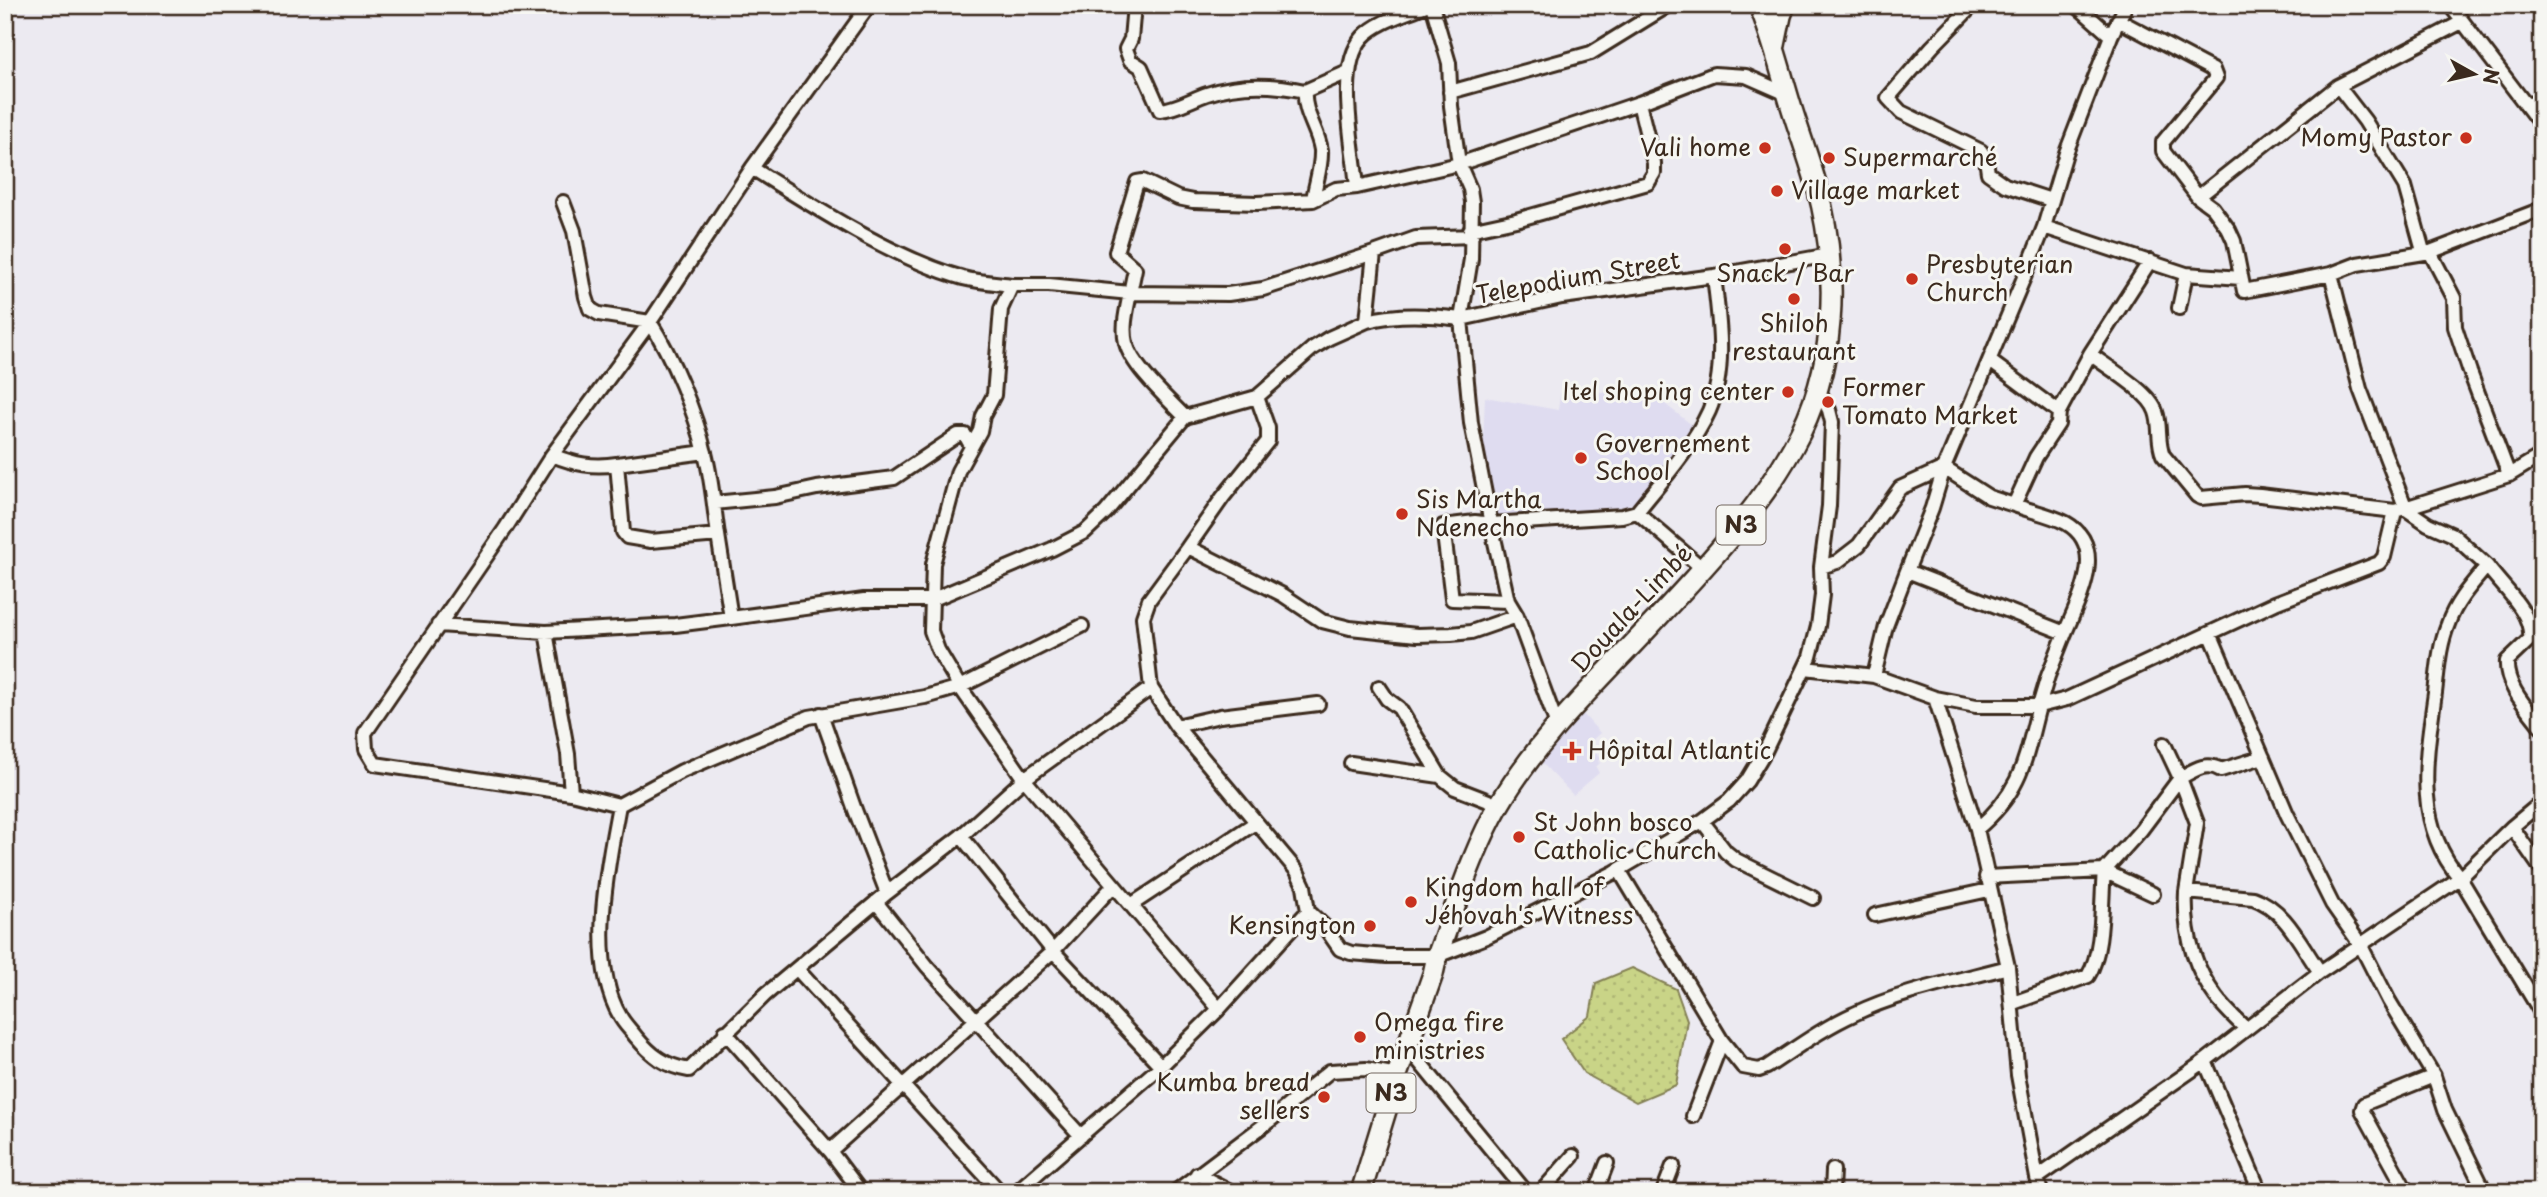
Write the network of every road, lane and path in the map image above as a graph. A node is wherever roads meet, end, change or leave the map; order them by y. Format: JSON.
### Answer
{"nodes":[{"id":1,"x":869,"y":5,"type":"edge"},
{"id":2,"x":1134,"y":5,"type":"edge"},
{"id":3,"x":1426,"y":5,"type":"edge"},
{"id":4,"x":1432,"y":5,"type":"edge"},
{"id":5,"x":1669,"y":5,"type":"edge"},
{"id":6,"x":1785,"y":5,"type":"edge"},
{"id":7,"x":1973,"y":5,"type":"edge"},
{"id":8,"x":2076,"y":5,"type":"edge"},
{"id":9,"x":2126,"y":5,"type":"edge"},
{"id":10,"x":2450,"y":5,"type":"edge"},
{"id":11,"x":1763,"y":6,"type":"edge"},
{"id":12,"x":2118,"y":20,"type":"junction"},
{"id":13,"x":2462,"y":22,"type":"junction"},
{"id":14,"x":2111,"y":36,"type":"junction"},
{"id":15,"x":1775,"y":47,"type":"junction"},
{"id":16,"x":1348,"y":72,"type":"junction"},
{"id":17,"x":2338,"y":86,"type":"junction"},
{"id":18,"x":1305,"y":90,"type":"junction"},
{"id":19,"x":1450,"y":92,"type":"junction"},
{"id":20,"x":1787,"y":94,"type":"junction"},
{"id":21,"x":1639,"y":103,"type":"junction"},
{"id":22,"x":2542,"y":103,"type":"edge"},
{"id":23,"x":2527,"y":104,"type":"junction"},
{"id":24,"x":2542,"y":126,"type":"edge"},
{"id":25,"x":1459,"y":164,"type":"junction"},
{"id":26,"x":752,"y":168,"type":"junction"},
{"id":27,"x":1357,"y":187,"type":"junction"},
{"id":28,"x":2198,"y":197,"type":"junction"},
{"id":29,"x":1313,"y":200,"type":"junction"},
{"id":30,"x":2051,"y":200,"type":"junction"},
{"id":31,"x":563,"y":201,"type":"dead end"},
{"id":32,"x":2542,"y":209,"type":"edge"},
{"id":33,"x":2044,"y":227,"type":"junction"},
{"id":34,"x":1471,"y":233,"type":"junction"},
{"id":35,"x":2427,"y":251,"type":"junction"},
{"id":36,"x":1374,"y":253,"type":"junction"},
{"id":37,"x":1829,"y":255,"type":"junction"},
{"id":38,"x":2150,"y":261,"type":"junction"},
{"id":39,"x":2186,"y":274,"type":"junction"},
{"id":40,"x":2331,"y":274,"type":"junction"},
{"id":41,"x":1714,"y":276,"type":"junction"},
{"id":42,"x":2241,"y":278,"type":"junction"},
{"id":43,"x":1012,"y":285,"type":"junction"},
{"id":44,"x":1130,"y":293,"type":"junction"},
{"id":45,"x":2179,"y":308,"type":"dead end"},
{"id":46,"x":1461,"y":319,"type":"junction"},
{"id":47,"x":1367,"y":321,"type":"junction"},
{"id":48,"x":650,"y":322,"type":"junction"},
{"id":49,"x":2090,"y":354,"type":"junction"},
{"id":50,"x":1990,"y":361,"type":"junction"},
{"id":51,"x":1818,"y":389,"type":"junction"},
{"id":52,"x":1257,"y":397,"type":"junction"},
{"id":53,"x":2059,"y":412,"type":"junction"},
{"id":54,"x":1185,"y":417,"type":"junction"},
{"id":55,"x":971,"y":446,"type":"junction"},
{"id":56,"x":705,"y":452,"type":"junction"},
{"id":57,"x":2542,"y":455,"type":"edge"},
{"id":58,"x":552,"y":456,"type":"junction"},
{"id":59,"x":617,"y":464,"type":"junction"},
{"id":60,"x":1944,"y":468,"type":"junction"},
{"id":61,"x":2509,"y":475,"type":"junction"},
{"id":62,"x":714,"y":503,"type":"junction"},
{"id":63,"x":2014,"y":505,"type":"junction"},
{"id":64,"x":2401,"y":510,"type":"junction"},
{"id":65,"x":1637,"y":512,"type":"junction"},
{"id":66,"x":1491,"y":524,"type":"junction"},
{"id":67,"x":718,"y":535,"type":"junction"},
{"id":68,"x":1188,"y":547,"type":"junction"},
{"id":69,"x":2487,"y":566,"type":"junction"},
{"id":70,"x":1821,"y":567,"type":"junction"},
{"id":71,"x":1703,"y":569,"type":"junction"},
{"id":72,"x":1908,"y":571,"type":"junction"},
{"id":73,"x":931,"y":600,"type":"junction"},
{"id":74,"x":1508,"y":601,"type":"junction"},
{"id":75,"x":1517,"y":616,"type":"junction"},
{"id":76,"x":731,"y":618,"type":"junction"},
{"id":77,"x":438,"y":625,"type":"junction"},
{"id":78,"x":1083,"y":625,"type":"dead end"},
{"id":79,"x":546,"y":632,"type":"junction"},
{"id":80,"x":2065,"y":633,"type":"junction"},
{"id":81,"x":2210,"y":633,"type":"junction"},
{"id":82,"x":1805,"y":668,"type":"junction"},
{"id":83,"x":1874,"y":676,"type":"junction"},
{"id":84,"x":960,"y":687,"type":"junction"},
{"id":85,"x":1379,"y":687,"type":"dead end"},
{"id":86,"x":1151,"y":688,"type":"junction"},
{"id":87,"x":1935,"y":698,"type":"junction"},
{"id":88,"x":1318,"y":704,"type":"dead end"},
{"id":89,"x":2039,"y":706,"type":"junction"},
{"id":90,"x":821,"y":714,"type":"junction"},
{"id":91,"x":1558,"y":725,"type":"junction"},
{"id":92,"x":1176,"y":726,"type":"junction"},
{"id":93,"x":2542,"y":728,"type":"edge"},
{"id":94,"x":2164,"y":744,"type":"dead end"},
{"id":95,"x":2263,"y":757,"type":"junction"},
{"id":96,"x":1351,"y":763,"type":"dead end"},
{"id":97,"x":1440,"y":776,"type":"junction"},
{"id":98,"x":2180,"y":778,"type":"junction"},
{"id":99,"x":1024,"y":779,"type":"junction"},
{"id":100,"x":571,"y":793,"type":"junction"},
{"id":101,"x":2542,"y":802,"type":"edge"},
{"id":102,"x":619,"y":804,"type":"junction"},
{"id":103,"x":1499,"y":805,"type":"junction"},
{"id":104,"x":1702,"y":821,"type":"junction"},
{"id":105,"x":1255,"y":822,"type":"junction"},
{"id":106,"x":2512,"y":827,"type":"junction"},
{"id":107,"x":1977,"y":829,"type":"junction"},
{"id":108,"x":961,"y":836,"type":"junction"},
{"id":109,"x":1619,"y":870,"type":"junction"},
{"id":110,"x":2542,"y":870,"type":"edge"},
{"id":111,"x":2104,"y":871,"type":"junction"},
{"id":112,"x":1986,"y":877,"type":"junction"},
{"id":113,"x":2460,"y":878,"type":"junction"},
{"id":114,"x":1114,"y":885,"type":"junction"},
{"id":115,"x":1989,"y":890,"type":"junction"},
{"id":116,"x":2186,"y":892,"type":"junction"},
{"id":117,"x":887,"y":893,"type":"junction"},
{"id":118,"x":2153,"y":894,"type":"dead end"},
{"id":119,"x":1813,"y":898,"type":"dead end"},
{"id":120,"x":876,"y":902,"type":"junction"},
{"id":121,"x":1131,"y":905,"type":"junction"},
{"id":122,"x":1308,"y":911,"type":"junction"},
{"id":123,"x":1875,"y":915,"type":"dead end"},
{"id":124,"x":2360,"y":944,"type":"junction"},
{"id":125,"x":1054,"y":951,"type":"junction"},
{"id":126,"x":1435,"y":965,"type":"junction"},
{"id":127,"x":2008,"y":967,"type":"junction"},
{"id":128,"x":797,"y":969,"type":"junction"},
{"id":129,"x":2320,"y":972,"type":"junction"},
{"id":130,"x":2013,"y":1003,"type":"junction"},
{"id":131,"x":1219,"y":1009,"type":"junction"},
{"id":132,"x":2542,"y":1014,"type":"edge"},
{"id":133,"x":977,"y":1021,"type":"junction"},
{"id":134,"x":2246,"y":1029,"type":"junction"},
{"id":135,"x":725,"y":1032,"type":"junction"},
{"id":136,"x":1722,"y":1041,"type":"junction"},
{"id":137,"x":1408,"y":1048,"type":"junction"},
{"id":138,"x":2206,"y":1062,"type":"junction"},
{"id":139,"x":1161,"y":1066,"type":"junction"},
{"id":140,"x":1397,"y":1075,"type":"junction"},
{"id":141,"x":2434,"y":1076,"type":"junction"},
{"id":142,"x":905,"y":1085,"type":"junction"},
{"id":143,"x":1693,"y":1116,"type":"dead end"},
{"id":144,"x":1081,"y":1136,"type":"junction"},
{"id":145,"x":830,"y":1152,"type":"junction"},
{"id":146,"x":1573,"y":1156,"type":"dead end"},
{"id":147,"x":1607,"y":1163,"type":"dead end"},
{"id":148,"x":1673,"y":1166,"type":"dead end"},
{"id":149,"x":1833,"y":1170,"type":"dead end"},
{"id":150,"x":1197,"y":1174,"type":"junction"},
{"id":151,"x":2037,"y":1178,"type":"junction"},
{"id":152,"x":861,"y":1192,"type":"edge"},
{"id":153,"x":1000,"y":1192,"type":"edge"},
{"id":154,"x":1016,"y":1192,"type":"edge"},
{"id":155,"x":1175,"y":1192,"type":"edge"},
{"id":156,"x":1232,"y":1192,"type":"edge"},
{"id":157,"x":1361,"y":1192,"type":"edge"},
{"id":158,"x":1526,"y":1192,"type":"edge"},
{"id":159,"x":1541,"y":1192,"type":"edge"},
{"id":160,"x":1596,"y":1192,"type":"edge"},
{"id":161,"x":1663,"y":1192,"type":"edge"},
{"id":162,"x":1832,"y":1192,"type":"edge"},
{"id":163,"x":2041,"y":1192,"type":"edge"},
{"id":164,"x":2260,"y":1192,"type":"edge"},
{"id":165,"x":2407,"y":1192,"type":"edge"},
{"id":166,"x":2485,"y":1192,"type":"edge"}],
"edges":[{"from":1,"to":26,"type":"street"},
{"from":2,"to":18,"type":"street"},
{"from":3,"to":16,"type":"street"},
{"from":4,"to":19,"type":"street","name":"Telepodium Street"},
{"from":5,"to":19,"type":"street"},
{"from":6,"to":15,"type":"highway"},
{"from":7,"to":30,"type":"street"},
{"from":8,"to":14,"type":"street"},
{"from":9,"to":12,"type":"street"},
{"from":10,"to":13,"type":"street"},
{"from":11,"to":15,"type":"highway","name":"Douala-Limbé","number":"N3"},
{"from":12,"to":14,"type":"street"},
{"from":12,"to":28,"type":"street"},
{"from":13,"to":17,"type":"street"},
{"from":13,"to":23,"type":"street"},
{"from":14,"to":30,"type":"street"},
{"from":15,"to":20,"type":"highway","name":"Douala-Limbé","number":"N3"},
{"from":16,"to":18,"type":"street"},
{"from":16,"to":27,"type":"street"},
{"from":17,"to":28,"type":"street"},
{"from":17,"to":35,"type":"street"},
{"from":18,"to":29,"type":"street"},
{"from":19,"to":25,"type":"street","name":"Telepodium Street"},
{"from":20,"to":21,"type":"street"},
{"from":20,"to":37,"type":"highway","name":"Douala-Limbé","number":"N3"},
{"from":21,"to":25,"type":"street"},
{"from":21,"to":34,"type":"street"},
{"from":22,"to":23,"type":"street"},
{"from":23,"to":24,"type":"street"},
{"from":25,"to":27,"type":"street"},
{"from":25,"to":34,"type":"street","name":"Telepodium Street"},
{"from":26,"to":43,"type":"street"},
{"from":26,"to":48,"type":"street"},
{"from":27,"to":29,"type":"street"},
{"from":28,"to":42,"type":"street"},
{"from":29,"to":44,"type":"street"},
{"from":30,"to":33,"type":"street"},
{"from":31,"to":48,"type":"street"},
{"from":32,"to":35,"type":"street"},
{"from":33,"to":38,"type":"street"},
{"from":33,"to":50,"type":"street"},
{"from":34,"to":36,"type":"street"},
{"from":34,"to":46,"type":"street","name":"Telepodium Street"},
{"from":35,"to":40,"type":"street"},
{"from":35,"to":61,"type":"street"},
{"from":36,"to":44,"type":"street"},
{"from":36,"to":47,"type":"street"},
{"from":37,"to":41,"type":"street","name":"Telepodium Street"},
{"from":37,"to":51,"type":"highway","name":"Douala-Limbé","number":"N3"},
{"from":38,"to":39,"type":"street"},
{"from":38,"to":49,"type":"street"},
{"from":39,"to":42,"type":"street"},
{"from":39,"to":45,"type":"street"},
{"from":40,"to":42,"type":"street"},
{"from":40,"to":64,"type":"street"},
{"from":41,"to":46,"type":"street","name":"Telepodium Street"},
{"from":41,"to":65,"type":"street"},
{"from":43,"to":44,"type":"street"},
{"from":43,"to":55,"type":"street"},
{"from":44,"to":54,"type":"street"},
{"from":46,"to":47,"type":"street"},
{"from":46,"to":66,"type":"street"},
{"from":47,"to":52,"type":"street"},
{"from":48,"to":56,"type":"street"},
{"from":48,"to":58,"type":"street"},
{"from":49,"to":53,"type":"street"},
{"from":49,"to":64,"type":"street"},
{"from":50,"to":53,"type":"street"},
{"from":50,"to":60,"type":"street"},
{"from":51,"to":70,"type":"street"},
{"from":51,"to":71,"type":"highway","name":"Douala-Limbé","number":"N3"},
{"from":52,"to":54,"type":"street"},
{"from":52,"to":68,"type":"street"},
{"from":53,"to":63,"type":"street"},
{"from":54,"to":73,"type":"street"},
{"from":55,"to":62,"type":"street"},
{"from":55,"to":73,"type":"street"},
{"from":56,"to":59,"type":"street"},
{"from":56,"to":62,"type":"street"},
{"from":57,"to":61,"type":"street"},
{"from":58,"to":59,"type":"street"},
{"from":58,"to":77,"type":"street"},
{"from":59,"to":67,"type":"street"},
{"from":60,"to":63,"type":"street"},
{"from":60,"to":70,"type":"street"},
{"from":60,"to":72,"type":"street"},
{"from":61,"to":64,"type":"street"},
{"from":62,"to":67,"type":"street"},
{"from":63,"to":80,"type":"street"},
{"from":64,"to":69,"type":"street"},
{"from":64,"to":81,"type":"street"},
{"from":65,"to":66,"type":"street"},
{"from":65,"to":71,"type":"street"},
{"from":66,"to":74,"type":"street"},
{"from":66,"to":74,"type":"street"},
{"from":67,"to":76,"type":"street"},
{"from":68,"to":75,"type":"street"},
{"from":68,"to":86,"type":"street"},
{"from":69,"to":93,"type":"street"},
{"from":69,"to":113,"type":"street"},
{"from":70,"to":82,"type":"street"},
{"from":71,"to":91,"type":"highway","name":"Douala-Limbé","number":"N3"},
{"from":72,"to":80,"type":"street"},
{"from":72,"to":83,"type":"street"},
{"from":73,"to":76,"type":"street"},
{"from":73,"to":84,"type":"street"},
{"from":74,"to":75,"type":"street"},
{"from":75,"to":91,"type":"street"},
{"from":76,"to":79,"type":"street"},
{"from":77,"to":79,"type":"street"},
{"from":77,"to":100,"type":"street"},
{"from":78,"to":84,"type":"street"},
{"from":79,"to":100,"type":"street"},
{"from":80,"to":89,"type":"street"},
{"from":81,"to":89,"type":"street"},
{"from":81,"to":95,"type":"street"},
{"from":82,"to":83,"type":"street"},
{"from":82,"to":104,"type":"street"},
{"from":83,"to":87,"type":"street"},
{"from":84,"to":90,"type":"street"},
{"from":84,"to":99,"type":"street"},
{"from":85,"to":97,"type":"street"},
{"from":86,"to":92,"type":"street"},
{"from":86,"to":99,"type":"street"},
{"from":87,"to":89,"type":"street"},
{"from":87,"to":107,"type":"street"},
{"from":88,"to":92,"type":"street"},
{"from":89,"to":107,"type":"street"},
{"from":90,"to":102,"type":"street"},
{"from":90,"to":117,"type":"street"},
{"from":91,"to":103,"type":"highway","name":"Douala-Limbé","number":"N3"},
{"from":92,"to":105,"type":"street"},
{"from":94,"to":98,"type":"street"},
{"from":95,"to":98,"type":"street"},
{"from":95,"to":124,"type":"street"},
{"from":96,"to":97,"type":"street"},
{"from":97,"to":103,"type":"street"},
{"from":98,"to":111,"type":"street"},
{"from":98,"to":116,"type":"street"},
{"from":99,"to":108,"type":"street"},
{"from":99,"to":114,"type":"street"},
{"from":100,"to":102,"type":"street"},
{"from":101,"to":106,"type":"street"},
{"from":102,"to":135,"type":"street"},
{"from":103,"to":126,"type":"highway","name":"Douala-Limbé","number":"N3"},
{"from":104,"to":109,"type":"street"},
{"from":104,"to":119,"type":"street"},
{"from":105,"to":121,"type":"street"},
{"from":105,"to":122,"type":"street"},
{"from":106,"to":110,"type":"street"},
{"from":106,"to":113,"type":"street"},
{"from":107,"to":112,"type":"street"},
{"from":108,"to":117,"type":"street"},
{"from":108,"to":125,"type":"street"},
{"from":109,"to":126,"type":"street"},
{"from":109,"to":136,"type":"street"},
{"from":111,"to":112,"type":"street"},
{"from":111,"to":118,"type":"street"},
{"from":111,"to":130,"type":"street"},
{"from":112,"to":115,"type":"street"},
{"from":113,"to":124,"type":"street"},
{"from":113,"to":132,"type":"street"},
{"from":114,"to":121,"type":"street"},
{"from":114,"to":125,"type":"street"},
{"from":115,"to":123,"type":"street"},
{"from":115,"to":127,"type":"street"},
{"from":116,"to":129,"type":"street"},
{"from":116,"to":134,"type":"street"},
{"from":117,"to":120,"type":"street"},
{"from":120,"to":128,"type":"street"},
{"from":120,"to":133,"type":"street"},
{"from":121,"to":131,"type":"street"},
{"from":122,"to":126,"type":"street"},
{"from":122,"to":131,"type":"street"},
{"from":124,"to":129,"type":"street"},
{"from":124,"to":141,"type":"street"},
{"from":125,"to":133,"type":"street"},
{"from":125,"to":139,"type":"street"},
{"from":126,"to":137,"type":"highway","name":"Douala-Limbé","number":"N3"},
{"from":127,"to":130,"type":"street"},
{"from":127,"to":136,"type":"street"},
{"from":128,"to":135,"type":"street"},
{"from":128,"to":142,"type":"street"},
{"from":129,"to":134,"type":"street"},
{"from":130,"to":151,"type":"street"},
{"from":131,"to":139,"type":"street"},
{"from":133,"to":142,"type":"street"},
{"from":133,"to":144,"type":"street"},
{"from":134,"to":138,"type":"street"},
{"from":135,"to":145,"type":"street"},
{"from":136,"to":143,"type":"street"},
{"from":137,"to":140,"type":"highway","name":"Douala-Limbé","number":"N3"},
{"from":137,"to":158,"type":"street"},
{"from":138,"to":151,"type":"street"},
{"from":138,"to":164,"type":"street"},
{"from":139,"to":144,"type":"street"},
{"from":140,"to":150,"type":"street"},
{"from":140,"to":157,"type":"highway","name":"Douala-Limbé","number":"N3"},
{"from":141,"to":165,"type":"street"},
{"from":141,"to":166,"type":"street"},
{"from":142,"to":145,"type":"street"},
{"from":142,"to":153,"type":"street"},
{"from":144,"to":154,"type":"street"},
{"from":145,"to":152,"type":"street"},
{"from":146,"to":159,"type":"street"},
{"from":147,"to":160,"type":"street"},
{"from":148,"to":161,"type":"street"},
{"from":149,"to":162,"type":"street"},
{"from":150,"to":155,"type":"street"},
{"from":150,"to":156,"type":"street"},
{"from":151,"to":163,"type":"street"}]}
